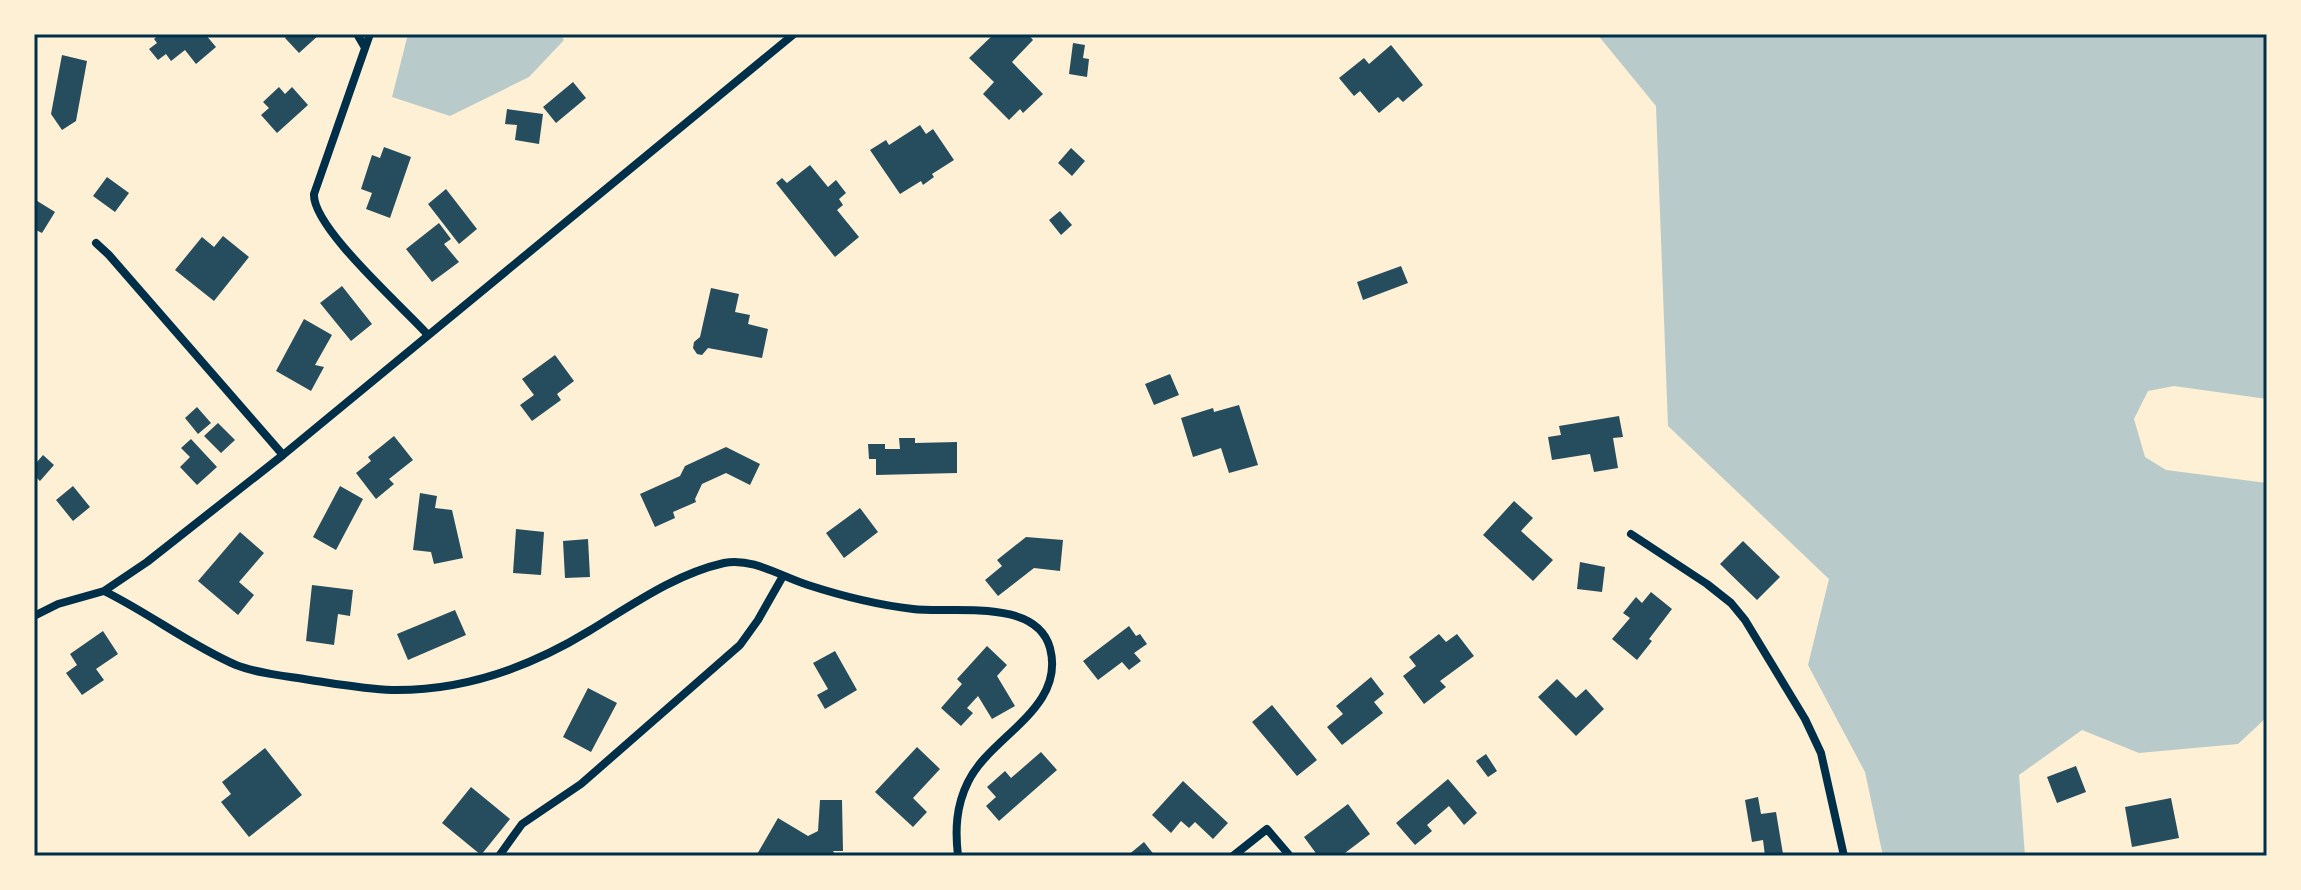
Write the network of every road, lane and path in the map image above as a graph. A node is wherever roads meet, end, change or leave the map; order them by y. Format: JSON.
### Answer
{"nodes":[{"id":1,"x":357,"y":34,"type":"edge"},
{"id":2,"x":370,"y":34,"type":"edge"},
{"id":3,"x":794,"y":34,"type":"edge"},
{"id":4,"x":364,"y":46,"type":"junction"},
{"id":5,"x":96,"y":243,"type":"dead end"},
{"id":6,"x":428,"y":335,"type":"junction"},
{"id":7,"x":283,"y":455,"type":"junction"},
{"id":8,"x":1631,"y":534,"type":"dead end"},
{"id":9,"x":783,"y":576,"type":"junction"},
{"id":10,"x":104,"y":591,"type":"junction"},
{"id":11,"x":34,"y":616,"type":"edge"},
{"id":12,"x":499,"y":856,"type":"edge"},
{"id":13,"x":958,"y":856,"type":"edge"},
{"id":14,"x":1233,"y":856,"type":"edge"},
{"id":15,"x":1290,"y":856,"type":"edge"},
{"id":16,"x":1844,"y":856,"type":"edge"}],
"edges":[{"from":1,"to":4,"type":"street"},
{"from":2,"to":4,"type":"street"},
{"from":3,"to":6,"type":"street"},
{"from":4,"to":6,"type":"street"},
{"from":5,"to":7,"type":"street"},
{"from":6,"to":7,"type":"street"},
{"from":7,"to":10,"type":"street"},
{"from":8,"to":16,"type":"street"},
{"from":9,"to":10,"type":"street"},
{"from":9,"to":12,"type":"street"},
{"from":9,"to":13,"type":"street"},
{"from":10,"to":11,"type":"street"},
{"from":14,"to":15,"type":"street"}]}
